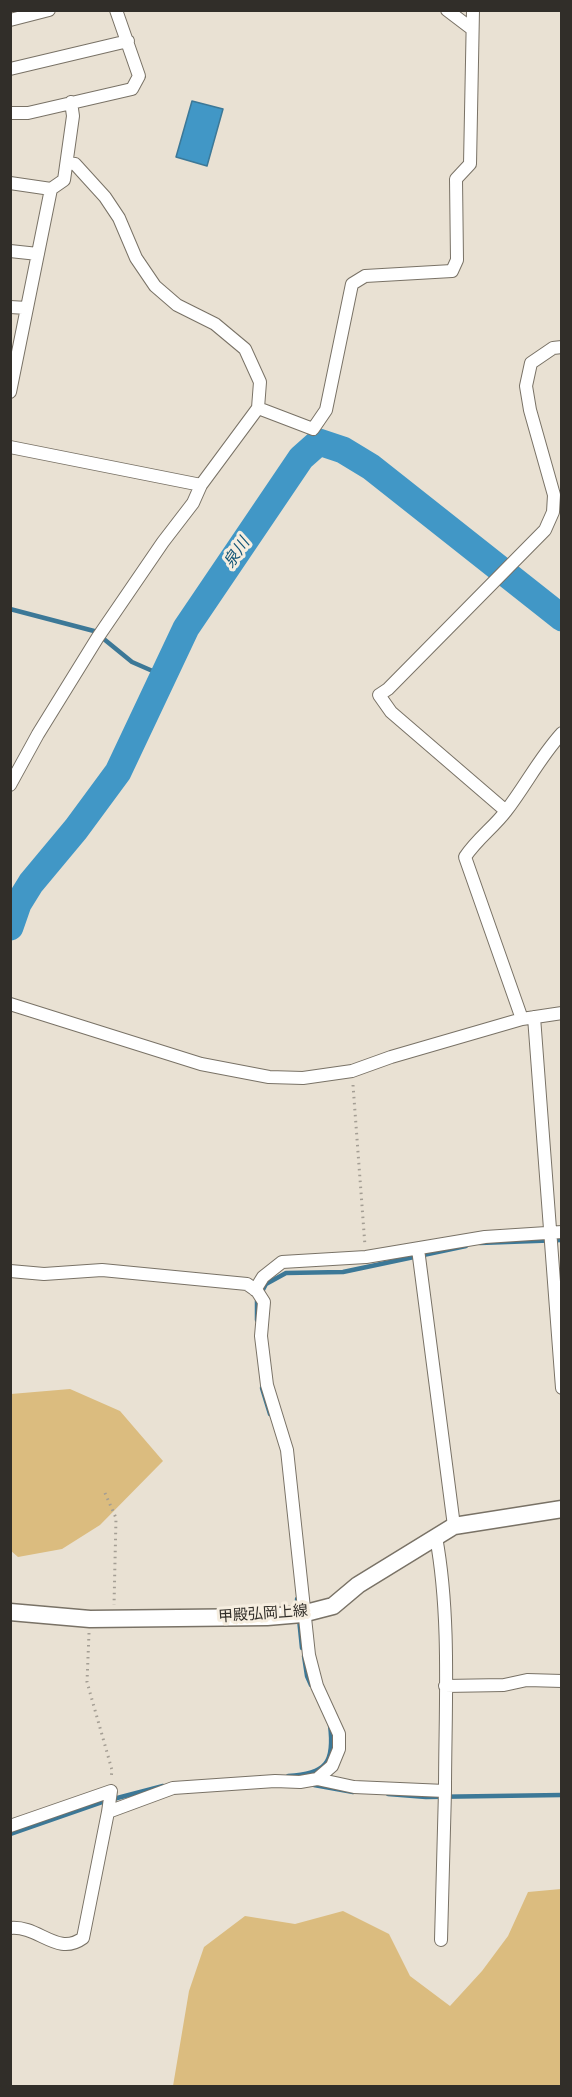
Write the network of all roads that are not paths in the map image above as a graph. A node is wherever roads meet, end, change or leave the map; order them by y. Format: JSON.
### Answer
{"nodes":[{"id":1,"x":49,"y":10,"type":"edge"},
{"id":2,"x":116,"y":10,"type":"edge"},
{"id":3,"x":447,"y":10,"type":"edge"},
{"id":4,"x":473,"y":10,"type":"edge"},
{"id":5,"x":10,"y":20,"type":"edge"},
{"id":6,"x":472,"y":29,"type":"junction"},
{"id":7,"x":128,"y":41,"type":"junction"},
{"id":8,"x":10,"y":69,"type":"edge"},
{"id":9,"x":70,"y":102,"type":"junction"},
{"id":10,"x":10,"y":112,"type":"edge"},
{"id":11,"x":67,"y":163,"type":"junction"},
{"id":12,"x":10,"y":183,"type":"edge"},
{"id":13,"x":51,"y":189,"type":"junction"},
{"id":14,"x":10,"y":250,"type":"edge"},
{"id":15,"x":38,"y":254,"type":"junction"},
{"id":16,"x":10,"y":306,"type":"edge"},
{"id":17,"x":27,"y":308,"type":"junction"},
{"id":18,"x":561,"y":347,"type":"edge"},
{"id":19,"x":10,"y":392,"type":"edge"},
{"id":20,"x":258,"y":408,"type":"junction"},
{"id":21,"x":10,"y":447,"type":"edge"},
{"id":22,"x":201,"y":485,"type":"junction"},
{"id":23,"x":561,"y":733,"type":"edge"},
{"id":24,"x":10,"y":785,"type":"edge"},
{"id":25,"x":506,"y":811,"type":"junction"},
{"id":26,"x":10,"y":1004,"type":"edge"},
{"id":27,"x":561,"y":1013,"type":"edge"},
{"id":28,"x":528,"y":1018,"type":"junction"},
{"id":29,"x":556,"y":1232,"type":"edge"},
{"id":30,"x":418,"y":1252,"type":"junction"},
{"id":31,"x":10,"y":1271,"type":"edge"},
{"id":32,"x":258,"y":1293,"type":"junction"},
{"id":33,"x":561,"y":1388,"type":"edge"},
{"id":34,"x":561,"y":1509,"type":"edge"},
{"id":35,"x":454,"y":1526,"type":"junction"},
{"id":36,"x":436,"y":1537,"type":"junction"},
{"id":37,"x":10,"y":1612,"type":"edge"},
{"id":38,"x":299,"y":1614,"type":"junction"},
{"id":39,"x":561,"y":1681,"type":"edge"},
{"id":40,"x":445,"y":1686,"type":"junction"},
{"id":41,"x":317,"y":1779,"type":"junction"},
{"id":42,"x":445,"y":1791,"type":"junction"},
{"id":43,"x":110,"y":1802,"type":"junction"},
{"id":44,"x":10,"y":1826,"type":"edge"},
{"id":45,"x":10,"y":1928,"type":"edge"},
{"id":46,"x":441,"y":1940,"type":"dead end"}],
"edges":[{"from":1,"to":5,"type":"street"},
{"from":2,"to":7,"type":"street"},
{"from":3,"to":6,"type":"street"},
{"from":4,"to":6,"type":"street"},
{"from":6,"to":20,"type":"street"},
{"from":7,"to":8,"type":"street"},
{"from":7,"to":9,"type":"street"},
{"from":9,"to":10,"type":"street"},
{"from":9,"to":11,"type":"street"},
{"from":11,"to":13,"type":"street"},
{"from":11,"to":20,"type":"street"},
{"from":12,"to":13,"type":"street"},
{"from":13,"to":15,"type":"street"},
{"from":14,"to":15,"type":"street"},
{"from":15,"to":17,"type":"street"},
{"from":16,"to":17,"type":"street"},
{"from":17,"to":19,"type":"street"},
{"from":18,"to":25,"type":"street"},
{"from":20,"to":22,"type":"street"},
{"from":21,"to":22,"type":"street"},
{"from":22,"to":24,"type":"street"},
{"from":23,"to":25,"type":"street"},
{"from":25,"to":28,"type":"street"},
{"from":26,"to":28,"type":"street"},
{"from":27,"to":28,"type":"street"},
{"from":28,"to":29,"type":"street"},
{"from":29,"to":30,"type":"street"},
{"from":29,"to":33,"type":"street"},
{"from":30,"to":32,"type":"street"},
{"from":30,"to":35,"type":"street"},
{"from":31,"to":32,"type":"street"},
{"from":32,"to":38,"type":"street"},
{"from":34,"to":35,"type":"main road","name":"甲殿弘岡上線"},
{"from":35,"to":36,"type":"main road","name":"甲殿弘岡上線"},
{"from":36,"to":38,"type":"main road","name":"甲殿弘岡上線"},
{"from":36,"to":40,"type":"street"},
{"from":37,"to":38,"type":"main road","name":"甲殿弘岡上線"},
{"from":38,"to":41,"type":"street"},
{"from":39,"to":40,"type":"street"},
{"from":40,"to":42,"type":"street"},
{"from":41,"to":42,"type":"street"},
{"from":41,"to":43,"type":"street"},
{"from":42,"to":46,"type":"street"},
{"from":43,"to":44,"type":"street"},
{"from":43,"to":45,"type":"street"}]}
